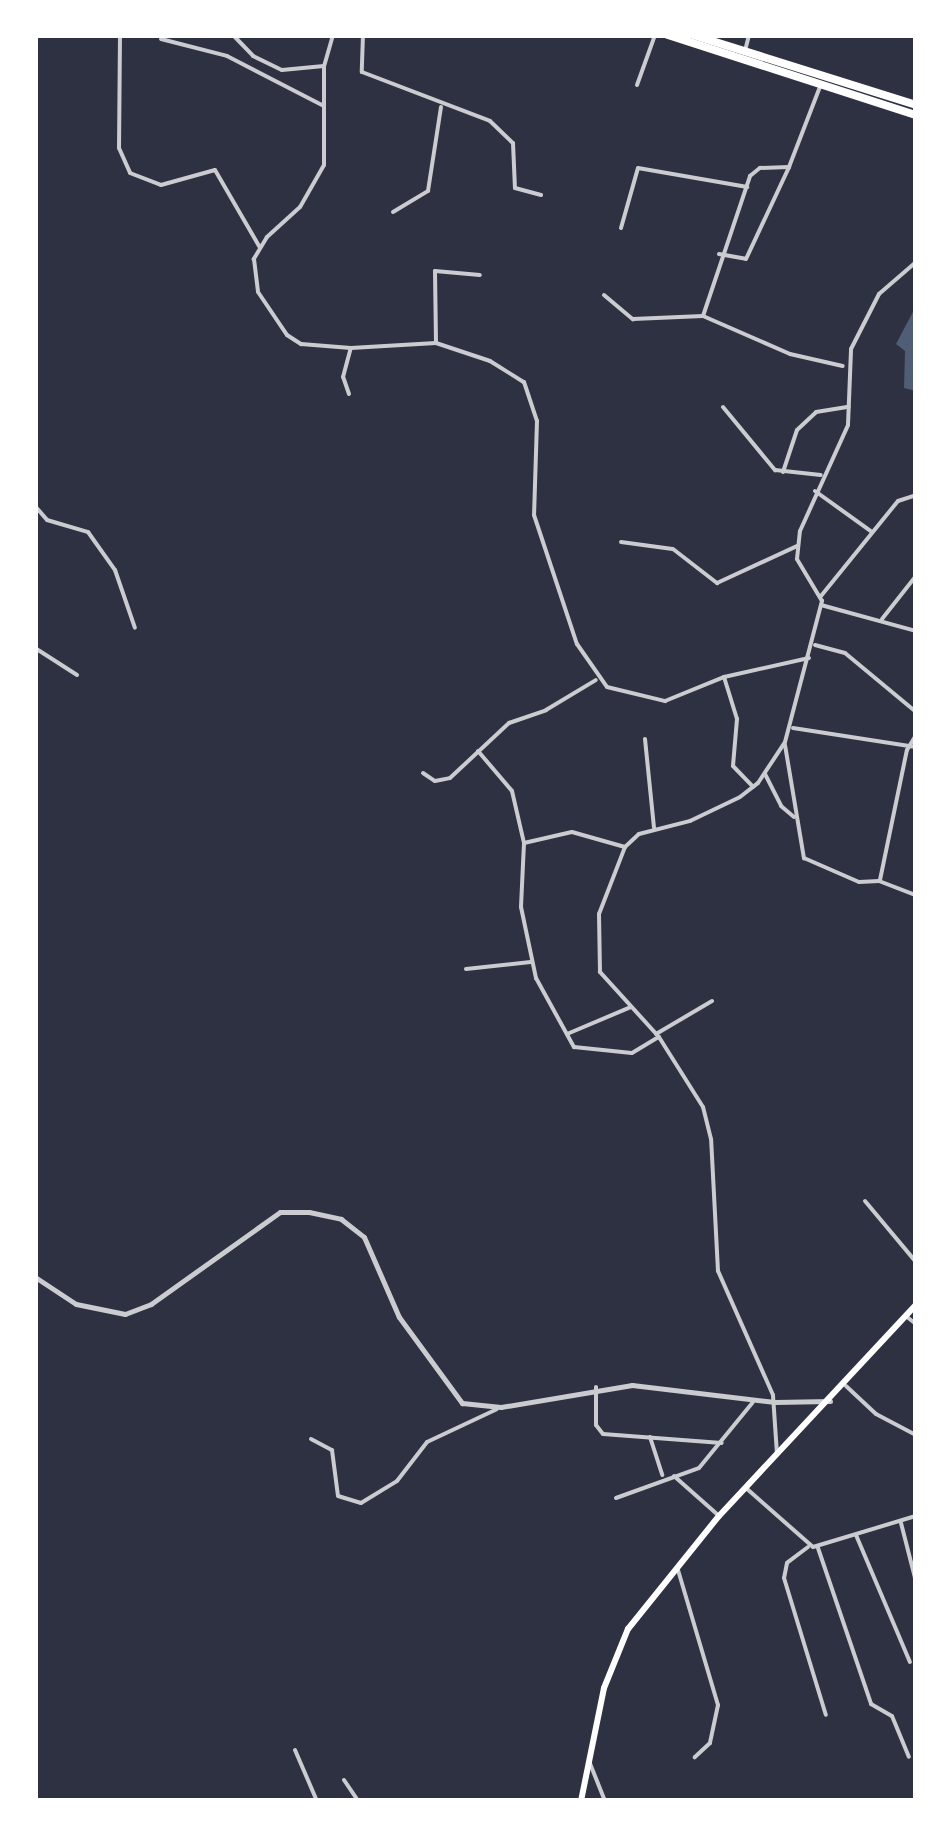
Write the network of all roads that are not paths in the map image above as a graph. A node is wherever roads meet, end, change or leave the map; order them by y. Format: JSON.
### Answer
{"nodes":[{"id":1,"x":120,"y":35,"type":"edge"},
{"id":2,"x":233,"y":35,"type":"edge"},
{"id":3,"x":334,"y":35,"type":"edge"},
{"id":4,"x":362,"y":35,"type":"edge"},
{"id":5,"x":655,"y":35,"type":"edge"},
{"id":6,"x":668,"y":35,"type":"edge"},
{"id":7,"x":693,"y":35,"type":"edge"},
{"id":8,"x":750,"y":35,"type":"edge"},
{"id":9,"x":161,"y":40,"type":"dead end"},
{"id":10,"x":746,"y":51,"type":"junction"},
{"id":11,"x":324,"y":66,"type":"junction"},
{"id":12,"x":821,"y":84,"type":"junction"},
{"id":13,"x":637,"y":85,"type":"dead end"},
{"id":14,"x":916,"y":105,"type":"edge"},
{"id":15,"x":324,"y":106,"type":"junction"},
{"id":16,"x":441,"y":107,"type":"junction"},
{"id":17,"x":916,"y":115,"type":"edge"},
{"id":18,"x":788,"y":168,"type":"junction"},
{"id":19,"x":747,"y":187,"type":"junction"},
{"id":20,"x":541,"y":194,"type":"dead end"},
{"id":21,"x":35,"y":204,"type":"edge"},
{"id":22,"x":393,"y":212,"type":"dead end"},
{"id":23,"x":621,"y":228,"type":"dead end"},
{"id":24,"x":259,"y":246,"type":"junction"},
{"id":25,"x":720,"y":254,"type":"junction"},
{"id":26,"x":916,"y":262,"type":"edge"},
{"id":27,"x":35,"y":266,"type":"edge"},
{"id":28,"x":480,"y":274,"type":"dead end"},
{"id":29,"x":604,"y":294,"type":"dead end"},
{"id":30,"x":703,"y":316,"type":"junction"},
{"id":31,"x":436,"y":343,"type":"junction"},
{"id":32,"x":351,"y":348,"type":"junction"},
{"id":33,"x":846,"y":367,"type":"junction"},
{"id":34,"x":349,"y":394,"type":"dead end"},
{"id":35,"x":723,"y":408,"type":"dead end"},
{"id":36,"x":849,"y":408,"type":"junction"},
{"id":37,"x":783,"y":472,"type":"junction"},
{"id":38,"x":822,"y":474,"type":"junction"},
{"id":39,"x":816,"y":491,"type":"junction"},
{"id":40,"x":916,"y":496,"type":"edge"},
{"id":41,"x":35,"y":506,"type":"edge"},
{"id":42,"x":873,"y":533,"type":"junction"},
{"id":43,"x":621,"y":542,"type":"dead end"},
{"id":44,"x":797,"y":546,"type":"junction"},
{"id":45,"x":916,"y":576,"type":"edge"},
{"id":46,"x":821,"y":596,"type":"junction"},
{"id":47,"x":821,"y":605,"type":"junction"},
{"id":48,"x":880,"y":622,"type":"junction"},
{"id":49,"x":136,"y":628,"type":"dead end"},
{"id":50,"x":916,"y":631,"type":"edge"},
{"id":51,"x":814,"y":645,"type":"junction"},
{"id":52,"x":35,"y":648,"type":"edge"},
{"id":53,"x":809,"y":658,"type":"junction"},
{"id":54,"x":77,"y":675,"type":"dead end"},
{"id":55,"x":724,"y":677,"type":"junction"},
{"id":56,"x":596,"y":680,"type":"junction"},
{"id":57,"x":916,"y":712,"type":"edge"},
{"id":58,"x":790,"y":728,"type":"junction"},
{"id":59,"x":916,"y":735,"type":"edge"},
{"id":60,"x":645,"y":739,"type":"dead end"},
{"id":61,"x":784,"y":742,"type":"junction"},
{"id":62,"x":916,"y":747,"type":"edge"},
{"id":63,"x":908,"y":748,"type":"junction"},
{"id":64,"x":478,"y":751,"type":"junction"},
{"id":65,"x":423,"y":773,"type":"dead end"},
{"id":66,"x":765,"y":774,"type":"junction"},
{"id":67,"x":753,"y":788,"type":"junction"},
{"id":68,"x":794,"y":817,"type":"junction"},
{"id":69,"x":654,"y":829,"type":"junction"},
{"id":70,"x":524,"y":842,"type":"junction"},
{"id":71,"x":625,"y":847,"type":"junction"},
{"id":72,"x":879,"y":881,"type":"junction"},
{"id":73,"x":916,"y":894,"type":"edge"},
{"id":74,"x":532,"y":962,"type":"junction"},
{"id":75,"x":466,"y":969,"type":"dead end"},
{"id":76,"x":712,"y":1001,"type":"dead end"},
{"id":77,"x":632,"y":1007,"type":"junction"},
{"id":78,"x":566,"y":1034,"type":"junction"},
{"id":79,"x":658,"y":1036,"type":"junction"},
{"id":80,"x":865,"y":1201,"type":"dead end"},
{"id":81,"x":916,"y":1262,"type":"edge"},
{"id":82,"x":35,"y":1277,"type":"edge"},
{"id":83,"x":916,"y":1305,"type":"edge"},
{"id":84,"x":907,"y":1317,"type":"junction"},
{"id":85,"x":916,"y":1324,"type":"edge"},
{"id":86,"x":846,"y":1386,"type":"junction"},
{"id":87,"x":596,"y":1387,"type":"junction"},
{"id":88,"x":756,"y":1399,"type":"junction"},
{"id":89,"x":774,"y":1402,"type":"junction"},
{"id":90,"x":830,"y":1402,"type":"junction"},
{"id":91,"x":501,"y":1407,"type":"junction"},
{"id":92,"x":916,"y":1434,"type":"edge"},
{"id":93,"x":650,"y":1437,"type":"junction"},
{"id":94,"x":311,"y":1438,"type":"dead end"},
{"id":95,"x":722,"y":1444,"type":"junction"},
{"id":96,"x":776,"y":1454,"type":"junction"},
{"id":97,"x":674,"y":1476,"type":"junction"},
{"id":98,"x":663,"y":1477,"type":"junction"},
{"id":99,"x":746,"y":1488,"type":"junction"},
{"id":100,"x":616,"y":1498,"type":"dead end"},
{"id":101,"x":719,"y":1516,"type":"junction"},
{"id":102,"x":916,"y":1516,"type":"edge"},
{"id":103,"x":901,"y":1523,"type":"junction"},
{"id":104,"x":856,"y":1535,"type":"junction"},
{"id":105,"x":809,"y":1546,"type":"junction"},
{"id":106,"x":818,"y":1548,"type":"junction"},
{"id":107,"x":676,"y":1566,"type":"junction"},
{"id":108,"x":916,"y":1582,"type":"edge"},
{"id":109,"x":910,"y":1662,"type":"dead end"},
{"id":110,"x":826,"y":1715,"type":"dead end"},
{"id":111,"x":295,"y":1750,"type":"dead end"},
{"id":112,"x":695,"y":1756,"type":"dead end"},
{"id":113,"x":910,"y":1757,"type":"dead end"},
{"id":114,"x":590,"y":1761,"type":"junction"},
{"id":115,"x":344,"y":1780,"type":"dead end"},
{"id":116,"x":316,"y":1801,"type":"edge"},
{"id":117,"x":358,"y":1801,"type":"edge"},
{"id":118,"x":581,"y":1801,"type":"edge"},
{"id":119,"x":605,"y":1801,"type":"edge"}],
"edges":[{"from":1,"to":24,"type":"street"},
{"from":2,"to":11,"type":"street"},
{"from":3,"to":11,"type":"street"},
{"from":4,"to":16,"type":"street"},
{"from":5,"to":13,"type":"street"},
{"from":6,"to":12,"type":"highway"},
{"from":7,"to":10,"type":"highway"},
{"from":8,"to":10,"type":"street"},
{"from":9,"to":15,"type":"street"},
{"from":10,"to":14,"type":"highway"},
{"from":11,"to":15,"type":"street"},
{"from":12,"to":17,"type":"highway"},
{"from":12,"to":18,"type":"street"},
{"from":15,"to":24,"type":"street"},
{"from":16,"to":20,"type":"street"},
{"from":16,"to":22,"type":"street"},
{"from":18,"to":19,"type":"street"},
{"from":18,"to":25,"type":"street"},
{"from":19,"to":23,"type":"street"},
{"from":19,"to":25,"type":"street"},
{"from":21,"to":27,"type":"street"},
{"from":24,"to":32,"type":"street"},
{"from":25,"to":30,"type":"street"},
{"from":26,"to":33,"type":"street"},
{"from":28,"to":31,"type":"street"},
{"from":29,"to":30,"type":"street"},
{"from":30,"to":33,"type":"street"},
{"from":31,"to":32,"type":"street"},
{"from":31,"to":56,"type":"street"},
{"from":32,"to":34,"type":"street"},
{"from":33,"to":36,"type":"street"},
{"from":35,"to":37,"type":"street"},
{"from":36,"to":37,"type":"street"},
{"from":36,"to":38,"type":"street"},
{"from":37,"to":38,"type":"street"},
{"from":38,"to":39,"type":"street"},
{"from":39,"to":42,"type":"street"},
{"from":39,"to":44,"type":"street"},
{"from":40,"to":42,"type":"street"},
{"from":41,"to":49,"type":"street"},
{"from":42,"to":46,"type":"street"},
{"from":43,"to":44,"type":"street"},
{"from":44,"to":46,"type":"street"},
{"from":45,"to":48,"type":"street"},
{"from":46,"to":47,"type":"street"},
{"from":47,"to":48,"type":"street"},
{"from":47,"to":51,"type":"street"},
{"from":48,"to":50,"type":"street"},
{"from":51,"to":53,"type":"street"},
{"from":51,"to":57,"type":"street"},
{"from":52,"to":54,"type":"street"},
{"from":53,"to":55,"type":"street"},
{"from":53,"to":58,"type":"street"},
{"from":55,"to":56,"type":"street"},
{"from":55,"to":67,"type":"street"},
{"from":56,"to":64,"type":"street"},
{"from":58,"to":61,"type":"street"},
{"from":58,"to":63,"type":"street"},
{"from":59,"to":63,"type":"street"},
{"from":60,"to":69,"type":"street"},
{"from":61,"to":66,"type":"street"},
{"from":61,"to":68,"type":"street"},
{"from":62,"to":63,"type":"street"},
{"from":63,"to":72,"type":"street"},
{"from":64,"to":65,"type":"street"},
{"from":64,"to":70,"type":"street"},
{"from":66,"to":67,"type":"street"},
{"from":66,"to":68,"type":"street"},
{"from":67,"to":69,"type":"street"},
{"from":68,"to":72,"type":"street"},
{"from":69,"to":71,"type":"street"},
{"from":70,"to":71,"type":"street"},
{"from":70,"to":74,"type":"street"},
{"from":71,"to":77,"type":"street"},
{"from":72,"to":73,"type":"street"},
{"from":74,"to":75,"type":"street"},
{"from":74,"to":78,"type":"street"},
{"from":76,"to":79,"type":"street"},
{"from":77,"to":78,"type":"street"},
{"from":77,"to":79,"type":"street"},
{"from":78,"to":79,"type":"street"},
{"from":79,"to":89,"type":"street"},
{"from":80,"to":81,"type":"street"},
{"from":82,"to":91,"type":"street"},
{"from":83,"to":84,"type":"main road"},
{"from":84,"to":85,"type":"street"},
{"from":84,"to":86,"type":"main road"},
{"from":86,"to":90,"type":"main road"},
{"from":86,"to":92,"type":"street"},
{"from":87,"to":88,"type":"street"},
{"from":87,"to":91,"type":"street"},
{"from":87,"to":93,"type":"street"},
{"from":88,"to":89,"type":"street"},
{"from":88,"to":95,"type":"street"},
{"from":89,"to":90,"type":"street"},
{"from":89,"to":96,"type":"street"},
{"from":90,"to":96,"type":"main road"},
{"from":91,"to":94,"type":"street"},
{"from":93,"to":95,"type":"street"},
{"from":93,"to":98,"type":"street"},
{"from":95,"to":97,"type":"street"},
{"from":96,"to":99,"type":"main road"},
{"from":97,"to":98,"type":"street"},
{"from":97,"to":101,"type":"street"},
{"from":98,"to":100,"type":"street"},
{"from":99,"to":101,"type":"main road"},
{"from":99,"to":105,"type":"street"},
{"from":101,"to":107,"type":"main road"},
{"from":102,"to":103,"type":"street"},
{"from":103,"to":104,"type":"street"},
{"from":103,"to":108,"type":"street"},
{"from":104,"to":106,"type":"street"},
{"from":104,"to":109,"type":"street"},
{"from":105,"to":106,"type":"street"},
{"from":105,"to":110,"type":"street"},
{"from":106,"to":113,"type":"street"},
{"from":107,"to":112,"type":"street"},
{"from":107,"to":114,"type":"main road"},
{"from":111,"to":116,"type":"street"},
{"from":114,"to":118,"type":"main road"},
{"from":114,"to":119,"type":"street"},
{"from":115,"to":117,"type":"street"}]}
